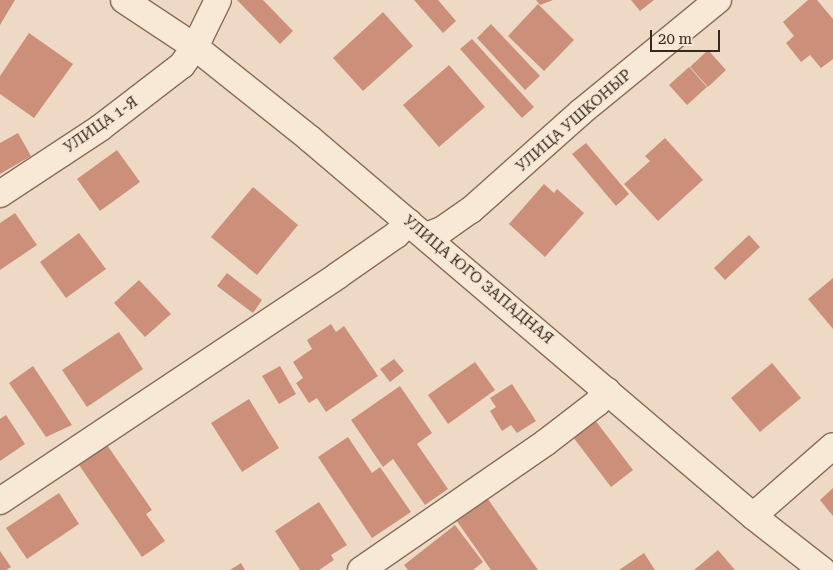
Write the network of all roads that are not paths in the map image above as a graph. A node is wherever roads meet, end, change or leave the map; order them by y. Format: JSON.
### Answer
{"nodes":[{"id":1,"x":124,"y":0,"type":"edge"},
{"id":2,"x":218,"y":0,"type":"edge"},
{"id":3,"x":718,"y":0,"type":"edge"},
{"id":4,"x":195,"y":47,"type":"junction"},
{"id":5,"x":0,"y":194,"type":"edge"},
{"id":6,"x":418,"y":229,"type":"junction"},
{"id":7,"x":608,"y":390,"type":"junction"},
{"id":8,"x":833,"y":446,"type":"edge"},
{"id":9,"x":0,"y":501,"type":"edge"},
{"id":10,"x":753,"y":516,"type":"junction"},
{"id":11,"x":816,"y":568,"type":"edge"},
{"id":12,"x":361,"y":570,"type":"edge"}],
"edges":[{"from":1,"to":4,"type":"street","name":"УЛИЦА ЮГО ЗАПАДНАЯ"},
{"from":2,"to":4,"type":"street","name":"УЛИЦА 1-Я"},
{"from":3,"to":6,"type":"street","name":"УЛИЦА УШКОНЫР"},
{"from":4,"to":5,"type":"street","name":"УЛИЦА 1-Я"},
{"from":4,"to":6,"type":"street","name":"УЛИЦА ЮГО ЗАПАДНАЯ"},
{"from":6,"to":7,"type":"street","name":"УЛИЦА ЮГО ЗАПАДНАЯ"},
{"from":6,"to":9,"type":"street","name":"УЛИЦА УШКОНЫР"},
{"from":7,"to":10,"type":"street","name":"УЛИЦА ЮГО ЗАПАДНАЯ"},
{"from":7,"to":12,"type":"street"},
{"from":8,"to":10,"type":"street"},
{"from":10,"to":11,"type":"street","name":"УЛИЦА ЮГО ЗАПАДНАЯ"}]}
